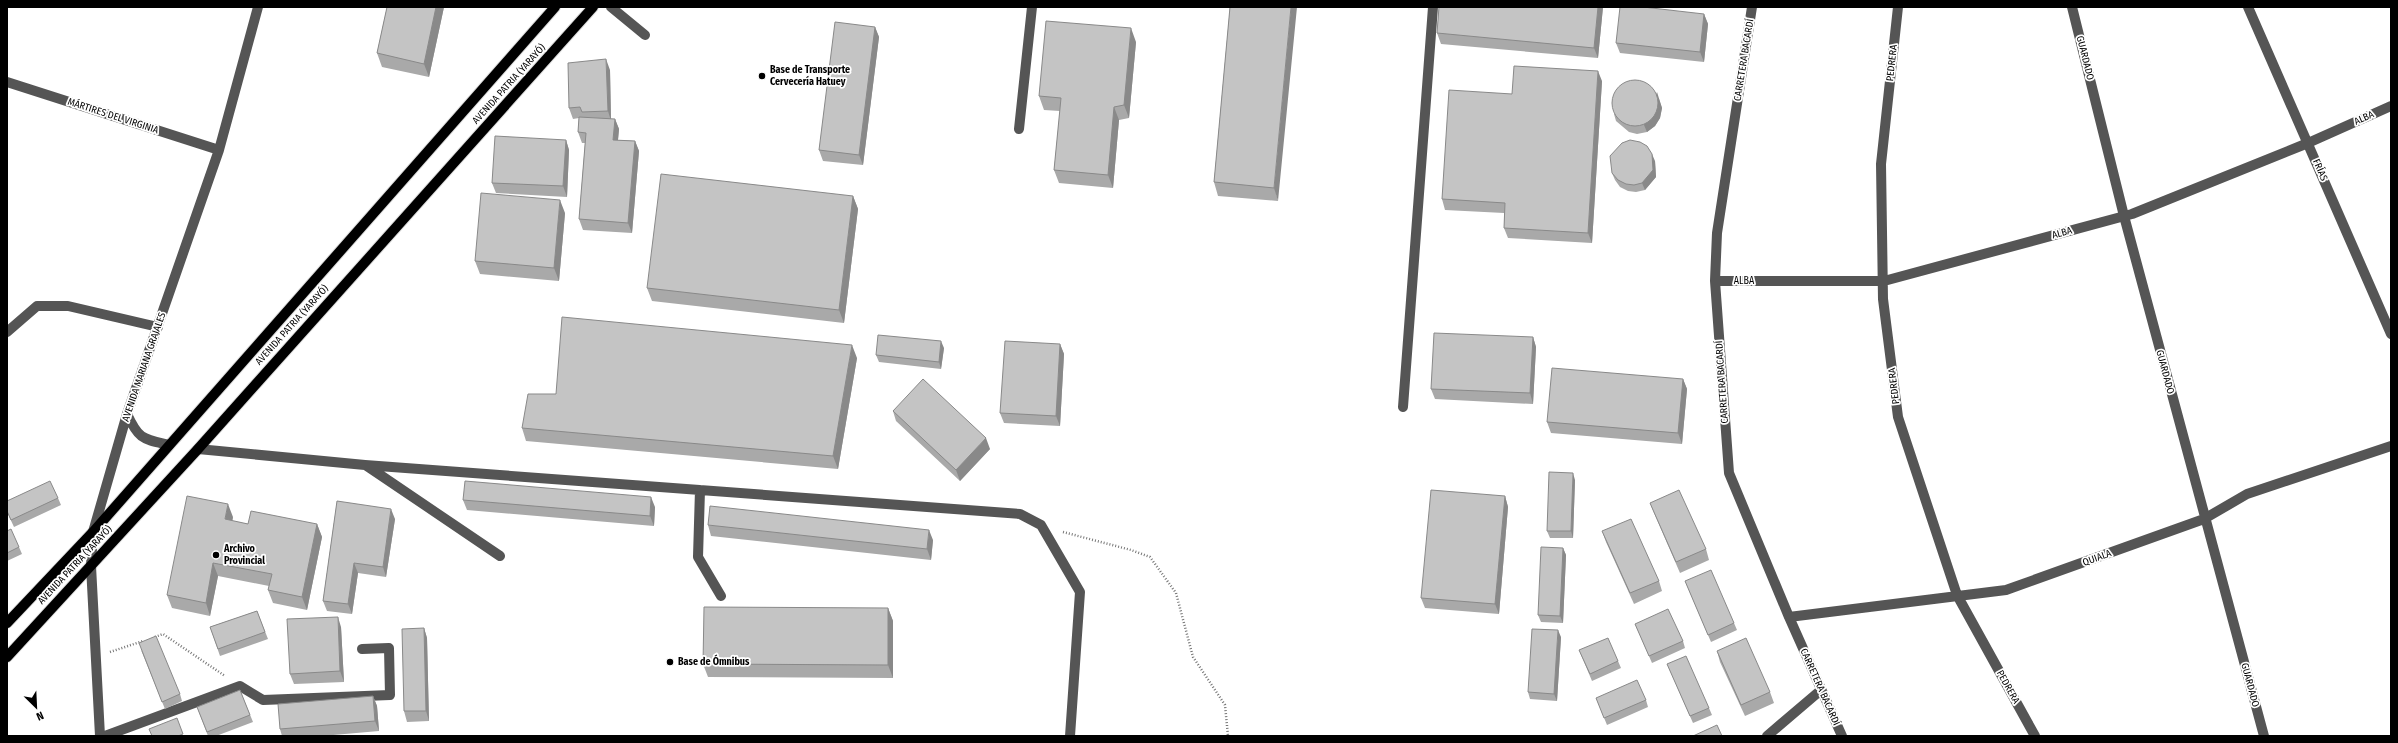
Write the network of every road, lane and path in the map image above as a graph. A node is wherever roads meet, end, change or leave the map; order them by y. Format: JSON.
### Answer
{"nodes":[{"id":1,"x":258,"y":7,"type":"edge"},
{"id":2,"x":555,"y":7,"type":"edge"},
{"id":3,"x":593,"y":7,"type":"edge"},
{"id":4,"x":611,"y":7,"type":"edge"},
{"id":5,"x":1032,"y":7,"type":"edge"},
{"id":6,"x":1433,"y":7,"type":"edge"},
{"id":7,"x":1752,"y":7,"type":"edge"},
{"id":8,"x":1898,"y":7,"type":"edge"},
{"id":9,"x":2072,"y":7,"type":"edge"},
{"id":10,"x":2248,"y":7,"type":"edge"},
{"id":11,"x":645,"y":35,"type":"dead end"},
{"id":12,"x":7,"y":82,"type":"edge"},
{"id":13,"x":2391,"y":106,"type":"edge"},
{"id":14,"x":1019,"y":129,"type":"dead end"},
{"id":15,"x":2308,"y":143,"type":"junction"},
{"id":16,"x":219,"y":150,"type":"junction"},
{"id":17,"x":2124,"y":216,"type":"junction"},
{"id":18,"x":1715,"y":281,"type":"junction"},
{"id":19,"x":1884,"y":282,"type":"junction"},
{"id":20,"x":158,"y":327,"type":"junction"},
{"id":21,"x":7,"y":332,"type":"edge"},
{"id":22,"x":2391,"y":334,"type":"edge"},
{"id":23,"x":1403,"y":407,"type":"dead end"},
{"id":24,"x":127,"y":414,"type":"junction"},
{"id":25,"x":169,"y":445,"type":"junction"},
{"id":26,"x":2391,"y":446,"type":"edge"},
{"id":27,"x":198,"y":449,"type":"junction"},
{"id":28,"x":365,"y":465,"type":"junction"},
{"id":29,"x":700,"y":490,"type":"junction"},
{"id":30,"x":2204,"y":520,"type":"junction"},
{"id":31,"x":1041,"y":525,"type":"junction"},
{"id":32,"x":93,"y":532,"type":"junction"},
{"id":33,"x":500,"y":556,"type":"dead end"},
{"id":34,"x":91,"y":566,"type":"junction"},
{"id":35,"x":1957,"y":595,"type":"junction"},
{"id":36,"x":721,"y":596,"type":"dead end"},
{"id":37,"x":1788,"y":617,"type":"junction"},
{"id":38,"x":7,"y":624,"type":"edge"},
{"id":39,"x":362,"y":649,"type":"dead end"},
{"id":40,"x":7,"y":657,"type":"edge"},
{"id":41,"x":96,"y":657,"type":"junction"},
{"id":42,"x":240,"y":686,"type":"junction"},
{"id":43,"x":1821,"y":690,"type":"junction"},
{"id":44,"x":100,"y":736,"type":"edge"},
{"id":45,"x":105,"y":736,"type":"edge"},
{"id":46,"x":1070,"y":736,"type":"edge"},
{"id":47,"x":1228,"y":736,"type":"edge"},
{"id":48,"x":1767,"y":736,"type":"edge"},
{"id":49,"x":1842,"y":736,"type":"edge"},
{"id":50,"x":2035,"y":736,"type":"edge"},
{"id":51,"x":2264,"y":736,"type":"edge"}],
"edges":[{"from":1,"to":16,"type":"street","name":"AVENIDA MARIANA GRAJALES"},
{"from":2,"to":25,"type":"main road","name":"AVENIDA PATRIA (YARAYÓ)"},
{"from":3,"to":27,"type":"main road","name":"AVENIDA PATRIA (YARAYÓ)"},
{"from":4,"to":11,"type":"street"},
{"from":5,"to":14,"type":"street"},
{"from":6,"to":23,"type":"street"},
{"from":7,"to":18,"type":"street","name":"CARRETERA BACARDÍ"},
{"from":8,"to":19,"type":"street","name":"PEDRERA"},
{"from":9,"to":17,"type":"street","name":"GUARDADO"},
{"from":10,"to":15,"type":"street","name":"FRÍAS"},
{"from":12,"to":16,"type":"street","name":"MÁRTIRES DEL VIRGINIA"},
{"from":13,"to":15,"type":"street","name":"ALBA"},
{"from":15,"to":17,"type":"street","name":"ALBA"},
{"from":15,"to":22,"type":"street","name":"FRÍAS"},
{"from":16,"to":20,"type":"street","name":"AVENIDA MARIANA GRAJALES"},
{"from":17,"to":19,"type":"street","name":"ALBA"},
{"from":17,"to":30,"type":"street","name":"GUARDADO"},
{"from":18,"to":19,"type":"street","name":"ALBA"},
{"from":18,"to":37,"type":"street","name":"CARRETERA BACARDÍ"},
{"from":19,"to":35,"type":"street","name":"PEDRERA"},
{"from":20,"to":21,"type":"street"},
{"from":20,"to":24,"type":"street","name":"AVENIDA MARIANA GRAJALES"},
{"from":24,"to":25,"type":"street"},
{"from":24,"to":32,"type":"street","name":"AVENIDA MARIANA GRAJALES"},
{"from":25,"to":32,"type":"main road","name":"AVENIDA PATRIA (YARAYÓ)"},
{"from":26,"to":30,"type":"street","name":"QUIALA"},
{"from":27,"to":28,"type":"street"},
{"from":27,"to":34,"type":"main road","name":"AVENIDA PATRIA (YARAYÓ)"},
{"from":28,"to":29,"type":"street"},
{"from":28,"to":33,"type":"street"},
{"from":29,"to":31,"type":"street"},
{"from":29,"to":36,"type":"street"},
{"from":30,"to":35,"type":"street","name":"QUIALA"},
{"from":30,"to":51,"type":"street","name":"GUARDADO"},
{"from":31,"to":46,"type":"street"},
{"from":31,"to":47,"type":"path"},
{"from":32,"to":34,"type":"street","name":"AVENIDA MARIANA GRAJALES"},
{"from":32,"to":38,"type":"main road","name":"AVENIDA PATRIA (YARAYÓ)"},
{"from":34,"to":40,"type":"main road","name":"AVENIDA PATRIA (YARAYÓ)"},
{"from":34,"to":41,"type":"street","name":"AVENIDA MARIANA GRAJALES"},
{"from":35,"to":37,"type":"street","name":"QUIALA"},
{"from":35,"to":50,"type":"street","name":"PEDRERA"},
{"from":37,"to":43,"type":"street","name":"CARRETERA BACARDÍ"},
{"from":39,"to":42,"type":"street"},
{"from":41,"to":42,"type":"path"},
{"from":41,"to":44,"type":"street","name":"AVENIDA MARIANA GRAJALES"},
{"from":42,"to":45,"type":"street"},
{"from":43,"to":48,"type":"street"},
{"from":43,"to":49,"type":"street","name":"CARRETERA BACARDÍ"}]}
